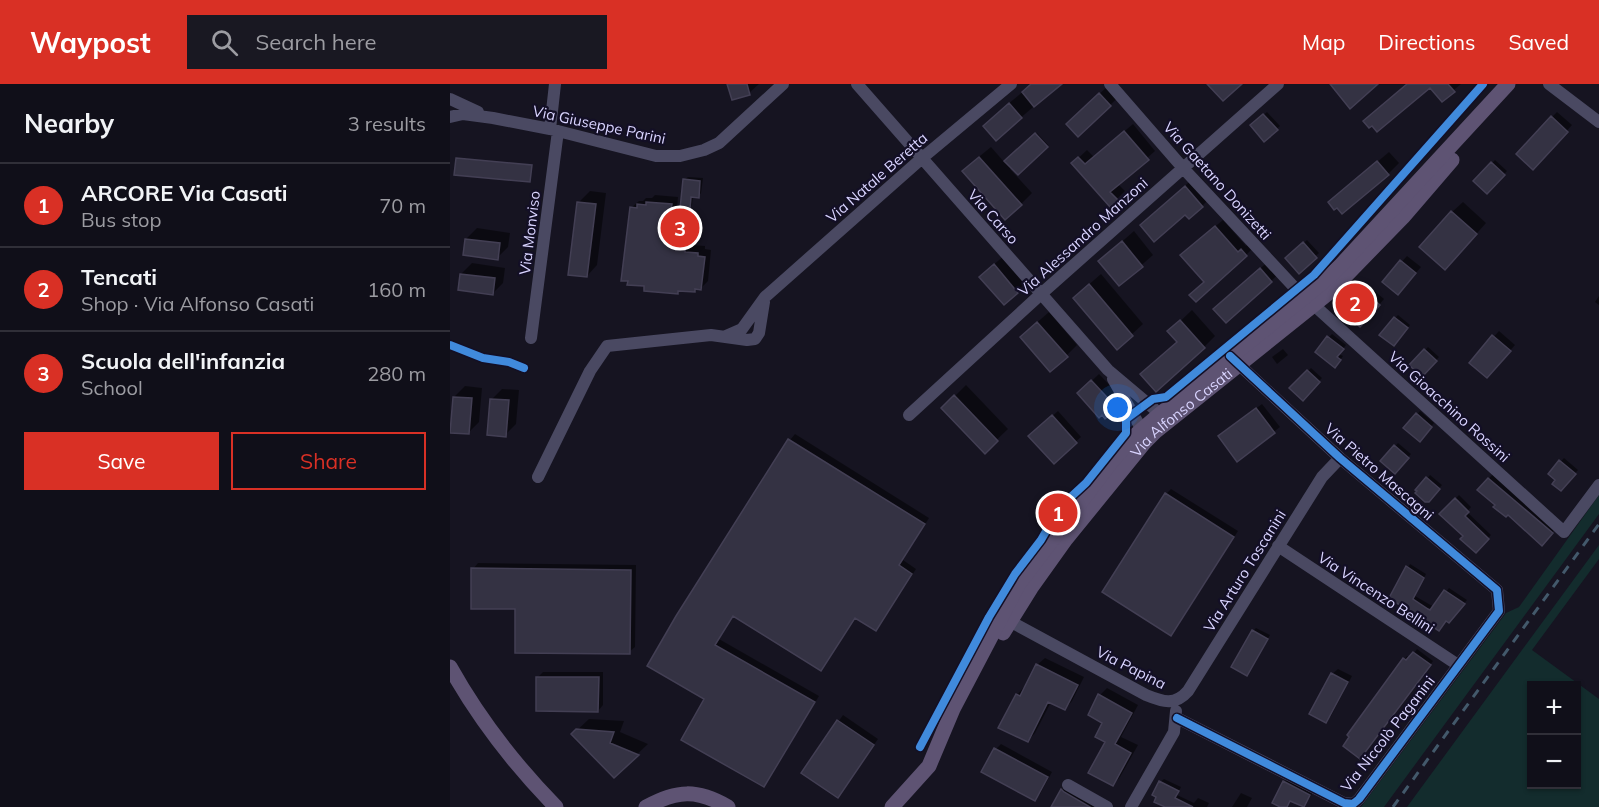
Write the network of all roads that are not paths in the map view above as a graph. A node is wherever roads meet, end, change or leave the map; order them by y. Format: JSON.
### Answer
{"nodes":[{"id":1,"x":555,"y":84,"type":"edge"},
{"id":2,"x":783,"y":84,"type":"edge"},
{"id":3,"x":857,"y":84,"type":"edge"},
{"id":4,"x":1011,"y":84,"type":"edge"},
{"id":5,"x":1110,"y":84,"type":"edge"},
{"id":6,"x":1278,"y":84,"type":"edge"},
{"id":7,"x":1508,"y":84,"type":"edge"},
{"id":8,"x":1520,"y":84,"type":"edge"},
{"id":9,"x":1549,"y":84,"type":"edge"},
{"id":10,"x":450,"y":99,"type":"edge"},
{"id":11,"x":450,"y":117,"type":"edge"},
{"id":12,"x":493,"y":118,"type":"junction"},
{"id":13,"x":1599,"y":122,"type":"edge"},
{"id":14,"x":554,"y":130,"type":"junction"},
{"id":15,"x":921,"y":159,"type":"junction"},
{"id":16,"x":1184,"y":168,"type":"junction"},
{"id":17,"x":1041,"y":294,"type":"junction"},
{"id":18,"x":1309,"y":301,"type":"junction"},
{"id":19,"x":531,"y":338,"type":"dead end"},
{"id":20,"x":1235,"y":361,"type":"junction"},
{"id":21,"x":1108,"y":370,"type":"junction"},
{"id":22,"x":909,"y":416,"type":"dead end"},
{"id":23,"x":1164,"y":417,"type":"junction"},
{"id":24,"x":1145,"y":434,"type":"junction"},
{"id":25,"x":1340,"y":458,"type":"junction"},
{"id":26,"x":538,"y":477,"type":"dead end"},
{"id":27,"x":1599,"y":485,"type":"edge"},
{"id":28,"x":1278,"y":546,"type":"junction"},
{"id":29,"x":1499,"y":611,"type":"joint"},
{"id":30,"x":1005,"y":619,"type":"junction"},
{"id":31,"x":1458,"y":665,"type":"junction"},
{"id":32,"x":450,"y":667,"type":"edge"},
{"id":33,"x":1176,"y":701,"type":"junction"},
{"id":34,"x":1177,"y":718,"type":"junction"},
{"id":35,"x":929,"y":766,"type":"junction"},
{"id":36,"x":1068,"y":785,"type":"dead end"},
{"id":37,"x":657,"y":803,"type":"edge"},
{"id":38,"x":556,"y":807,"type":"edge"},
{"id":39,"x":646,"y":807,"type":"edge"},
{"id":40,"x":728,"y":807,"type":"edge"},
{"id":41,"x":892,"y":807,"type":"edge"},
{"id":42,"x":902,"y":807,"type":"edge"},
{"id":43,"x":1107,"y":807,"type":"edge"},
{"id":44,"x":1131,"y":807,"type":"edge"}],
"edges":[{"from":1,"to":14,"type":"street","name":"Via Monviso"},
{"from":2,"to":14,"type":"street","name":"Via Giuseppe Parini"},
{"from":3,"to":15,"type":"street","name":"Via Carso"},
{"from":4,"to":15,"type":"street","name":"Via Natale Beretta"},
{"from":5,"to":16,"type":"street","name":"Via Gaetano Donizetti"},
{"from":6,"to":16,"type":"street","name":"Via Alessandro Manzoni"},
{"from":7,"to":18,"type":"main road","name":"Via Alfonso Casati"},
{"from":8,"to":18,"type":"main road","name":"Via Alfonso Casati"},
{"from":9,"to":13,"type":"street"},
{"from":10,"to":12,"type":"street","name":"Via Giuseppe Parini"},
{"from":11,"to":12,"type":"street","name":"Via Giuseppe Parini"},
{"from":12,"to":14,"type":"street","name":"Via Giuseppe Parini"},
{"from":14,"to":19,"type":"street","name":"Via Monviso"},
{"from":15,"to":17,"type":"street","name":"Via Carso"},
{"from":15,"to":26,"type":"street","name":"Via Natale Beretta"},
{"from":16,"to":17,"type":"street","name":"Via Alessandro Manzoni"},
{"from":16,"to":18,"type":"street","name":"Via Gaetano Donizetti"},
{"from":17,"to":21,"type":"street","name":"Via Carso"},
{"from":17,"to":22,"type":"street","name":"Via Alessandro Manzoni"},
{"from":18,"to":20,"type":"main road","name":"Via Alfonso Casati"},
{"from":18,"to":27,"type":"street","name":"Via Gioacchino Rossini"},
{"from":20,"to":23,"type":"main road","name":"Via Alfonso Casati"},
{"from":20,"to":25,"type":"street","name":"Via Pietro Mascagni"},
{"from":21,"to":23,"type":"street","name":"Via Carso"},
{"from":21,"to":24,"type":"street","name":"Via Carso"},
{"from":23,"to":24,"type":"main road","name":"Via Alfonso Casati"},
{"from":24,"to":30,"type":"main road","name":"Via Alfonso Casati"},
{"from":25,"to":28,"type":"street","name":"Via Arturo Toscanini"},
{"from":25,"to":29,"type":"street","name":"Via Pietro Mascagni"},
{"from":28,"to":31,"type":"street","name":"Via Vincenzo Bellini"},
{"from":28,"to":33,"type":"street","name":"Via Arturo Toscanini"},
{"from":29,"to":31,"type":"street","name":"Via Niccolò Paganini"},
{"from":30,"to":33,"type":"street","name":"Via Papina"},
{"from":30,"to":35,"type":"main road","name":"Via Alfonso Casati"},
{"from":31,"to":34,"type":"street","name":"Via Niccolò Paganini"},
{"from":32,"to":38,"type":"main road"},
{"from":33,"to":34,"type":"street","name":"Via Papina"},
{"from":34,"to":44,"type":"street","name":"Via Papina"},
{"from":35,"to":41,"type":"main road"},
{"from":35,"to":42,"type":"main road","name":"Via Alfonso Casati"},
{"from":36,"to":43,"type":"street"},
{"from":37,"to":39,"type":"main road"},
{"from":37,"to":40,"type":"main road"}]}
